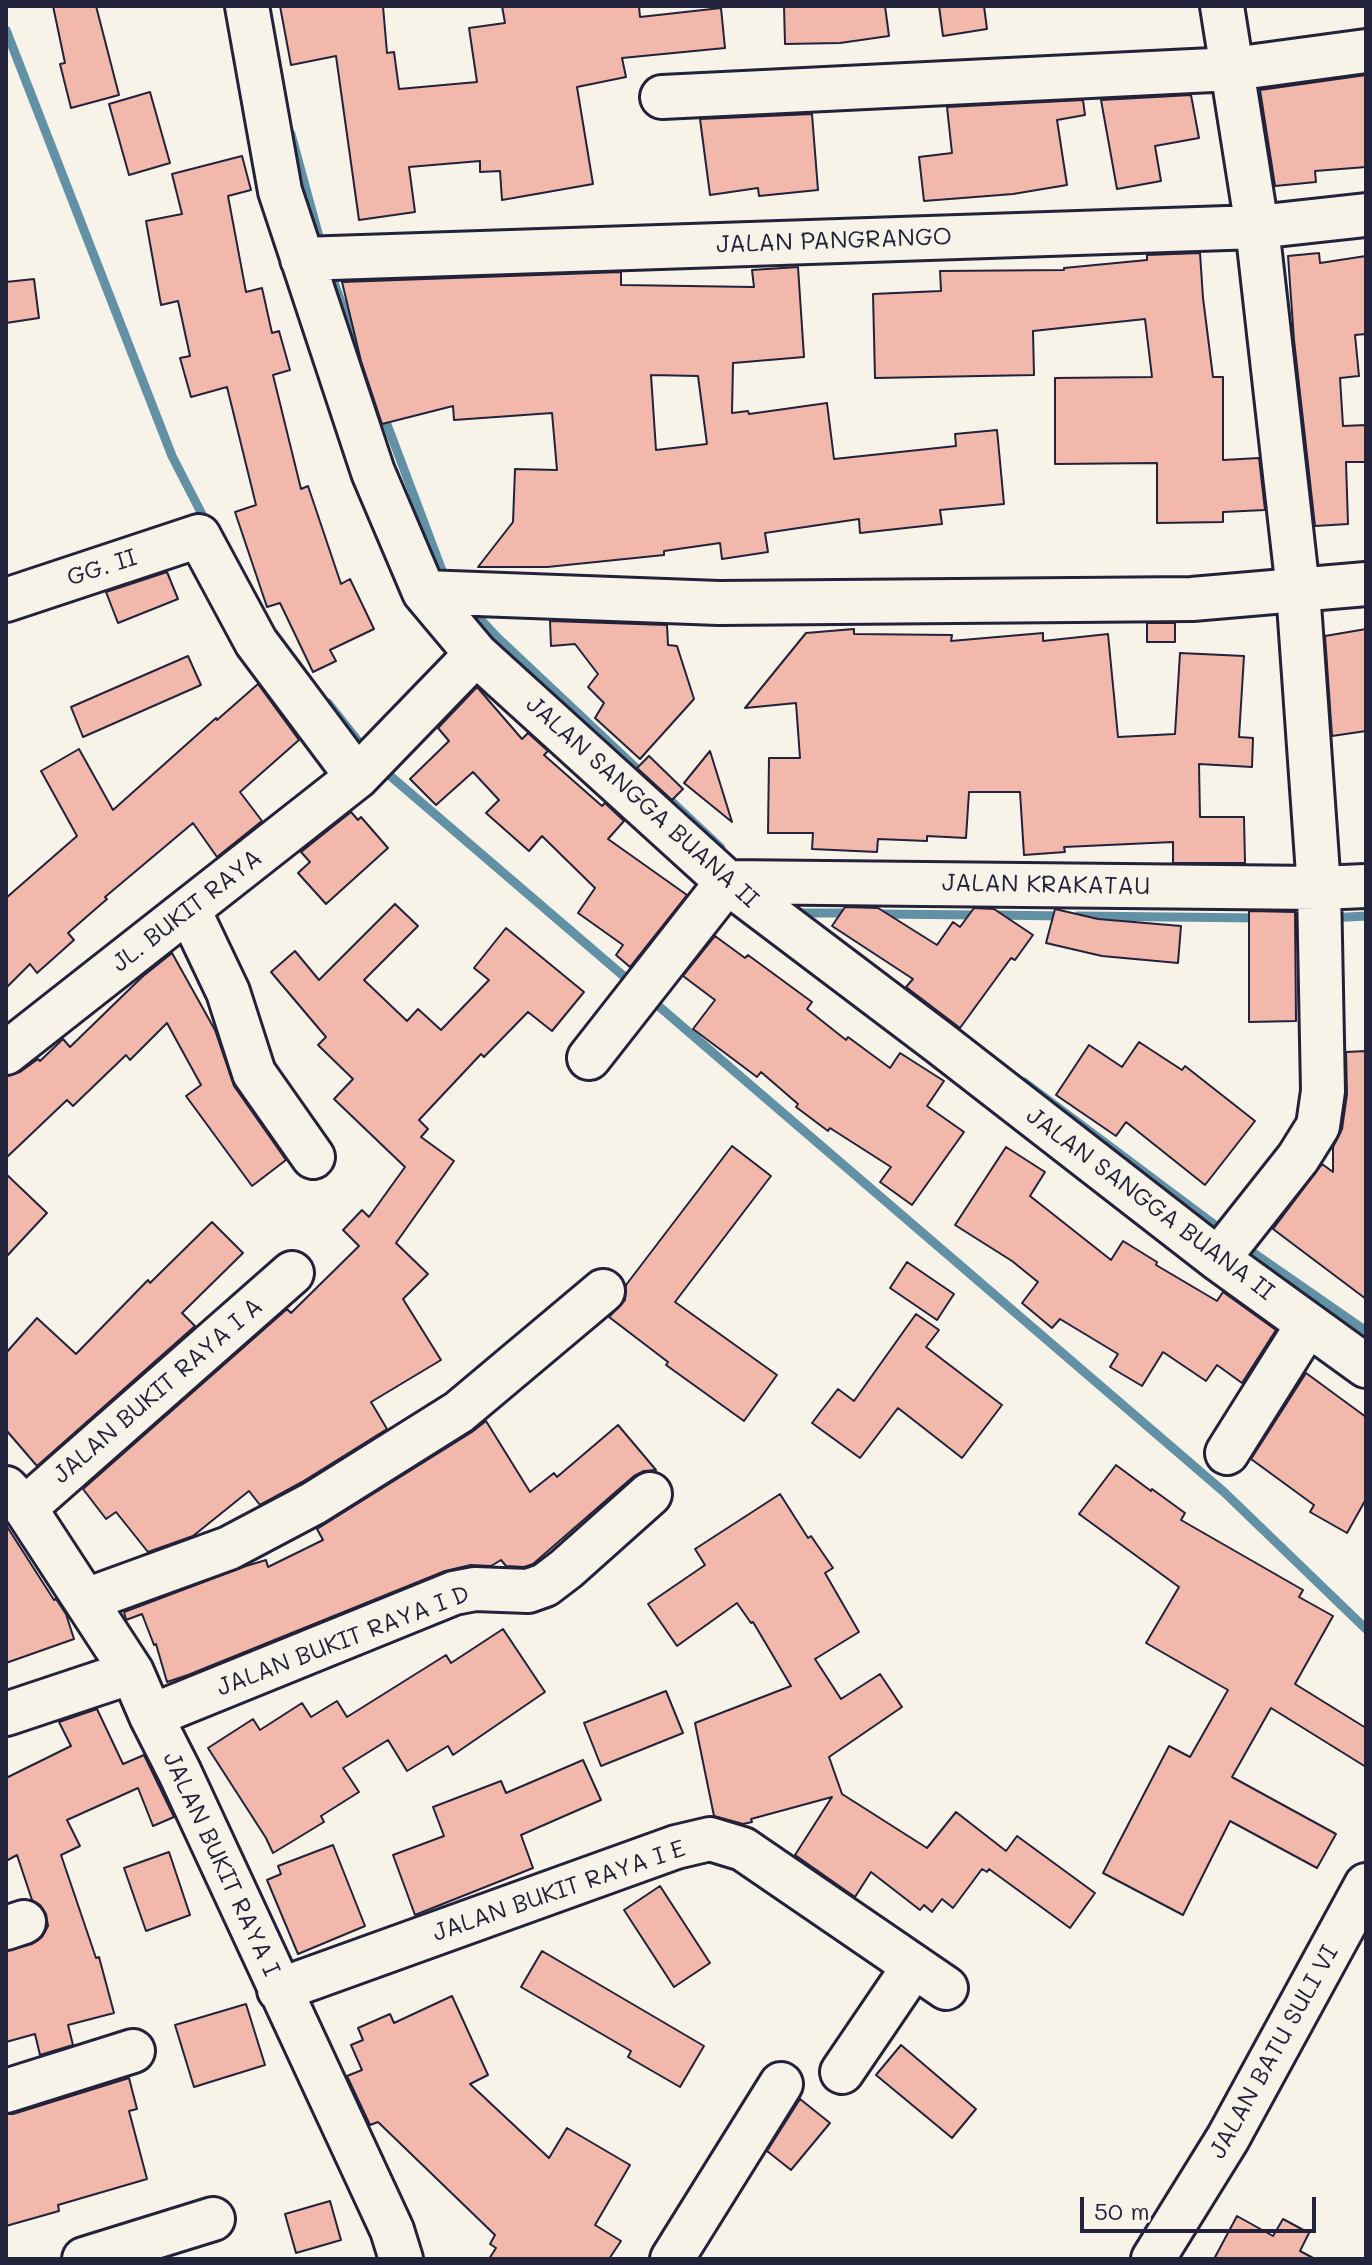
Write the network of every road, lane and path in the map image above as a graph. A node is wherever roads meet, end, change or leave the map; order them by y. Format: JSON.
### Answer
{"nodes":[{"id":1,"x":247,"y":6,"type":"edge"},
{"id":2,"x":1222,"y":6,"type":"edge"},
{"id":3,"x":1366,"y":51,"type":"edge"},
{"id":4,"x":1233,"y":69,"type":"junction"},
{"id":5,"x":662,"y":97,"type":"dead end"},
{"id":6,"x":1366,"y":215,"type":"edge"},
{"id":7,"x":1257,"y":227,"type":"junction"},
{"id":8,"x":302,"y":259,"type":"junction"},
{"id":9,"x":1366,"y":584,"type":"edge"},
{"id":10,"x":1298,"y":590,"type":"junction"},
{"id":11,"x":424,"y":592,"type":"junction"},
{"id":12,"x":6,"y":600,"type":"edge"},
{"id":13,"x":476,"y":654,"type":"junction"},
{"id":14,"x":362,"y":772,"type":"junction"},
{"id":15,"x":727,"y":882,"type":"junction"},
{"id":16,"x":1366,"y":886,"type":"edge"},
{"id":17,"x":1319,"y":888,"type":"junction"},
{"id":18,"x":189,"y":910,"type":"junction"},
{"id":19,"x":6,"y":1053,"type":"edge"},
{"id":20,"x":589,"y":1058,"type":"dead end"},
{"id":21,"x":313,"y":1157,"type":"dead end"},
{"id":22,"x":1218,"y":1259,"type":"junction"},
{"id":23,"x":292,"y":1273,"type":"dead end"},
{"id":24,"x":603,"y":1291,"type":"dead end"},
{"id":25,"x":1308,"y":1324,"type":"junction"},
{"id":26,"x":1366,"y":1366,"type":"edge"},
{"id":27,"x":1227,"y":1453,"type":"dead end"},
{"id":28,"x":650,"y":1494,"type":"dead end"},
{"id":29,"x":15,"y":1498,"type":"edge"},
{"id":30,"x":86,"y":1600,"type":"junction"},
{"id":31,"x":132,"y":1672,"type":"junction"},
{"id":32,"x":6,"y":1714,"type":"edge"},
{"id":33,"x":151,"y":1716,"type":"junction"},
{"id":34,"x":1366,"y":1885,"type":"edge"},
{"id":35,"x":279,"y":1990,"type":"junction"},
{"id":36,"x":133,"y":2051,"type":"dead end"},
{"id":37,"x":842,"y":2072,"type":"dead end"},
{"id":38,"x":781,"y":2084,"type":"dead end"},
{"id":39,"x":6,"y":2091,"type":"edge"},
{"id":40,"x":195,"y":2236,"type":"edge"},
{"id":41,"x":399,"y":2257,"type":"edge"},
{"id":42,"x":84,"y":2259,"type":"edge"},
{"id":43,"x":672,"y":2259,"type":"edge"},
{"id":44,"x":1153,"y":2259,"type":"edge"}],
"edges":[{"from":1,"to":8,"type":"street","name":"JALAN SANGGA BUANA II"},
{"from":2,"to":4,"type":"street"},
{"from":3,"to":4,"type":"street"},
{"from":4,"to":5,"type":"street"},
{"from":4,"to":7,"type":"street"},
{"from":6,"to":7,"type":"street","name":"JALAN PANGRANGO"},
{"from":7,"to":8,"type":"street","name":"JALAN PANGRANGO"},
{"from":7,"to":10,"type":"street"},
{"from":8,"to":11,"type":"street","name":"JALAN SANGGA BUANA II"},
{"from":9,"to":10,"type":"street"},
{"from":10,"to":11,"type":"street"},
{"from":10,"to":17,"type":"street"},
{"from":11,"to":13,"type":"street","name":"JALAN SANGGA BUANA II"},
{"from":12,"to":14,"type":"street","name":"GG. II"},
{"from":13,"to":14,"type":"street","name":"JL. BUKIT RAYA"},
{"from":13,"to":15,"type":"street","name":"JALAN SANGGA BUANA II"},
{"from":14,"to":18,"type":"street","name":"JL. BUKIT RAYA"},
{"from":15,"to":17,"type":"street","name":"JALAN KRAKATAU"},
{"from":15,"to":20,"type":"street"},
{"from":15,"to":22,"type":"street","name":"JALAN SANGGA BUANA II"},
{"from":16,"to":17,"type":"street","name":"JALAN KRAKATAU"},
{"from":17,"to":22,"type":"street"},
{"from":18,"to":19,"type":"street","name":"JL. BUKIT RAYA"},
{"from":18,"to":21,"type":"street"},
{"from":22,"to":25,"type":"street","name":"JALAN SANGGA BUANA II"},
{"from":23,"to":29,"type":"street","name":"JALAN BUKIT RAYA I A"},
{"from":24,"to":30,"type":"street"},
{"from":25,"to":26,"type":"street","name":"JALAN SANGGA BUANA II"},
{"from":25,"to":27,"type":"street"},
{"from":28,"to":33,"type":"street","name":"JALAN BUKIT RAYA I D"},
{"from":29,"to":30,"type":"street","name":"JALAN BUKIT RAYA I"},
{"from":30,"to":31,"type":"street","name":"JALAN BUKIT RAYA I"},
{"from":31,"to":32,"type":"street"},
{"from":31,"to":33,"type":"street","name":"JALAN BUKIT RAYA I"},
{"from":33,"to":35,"type":"street","name":"JALAN BUKIT RAYA I"},
{"from":34,"to":44,"type":"street","name":"JALAN BATU SULI VI"},
{"from":35,"to":37,"type":"street","name":"JALAN BUKIT RAYA I E"},
{"from":35,"to":41,"type":"street","name":"JALAN BUKIT RAYA I"},
{"from":36,"to":39,"type":"street"},
{"from":38,"to":43,"type":"street"},
{"from":40,"to":42,"type":"street"}]}
